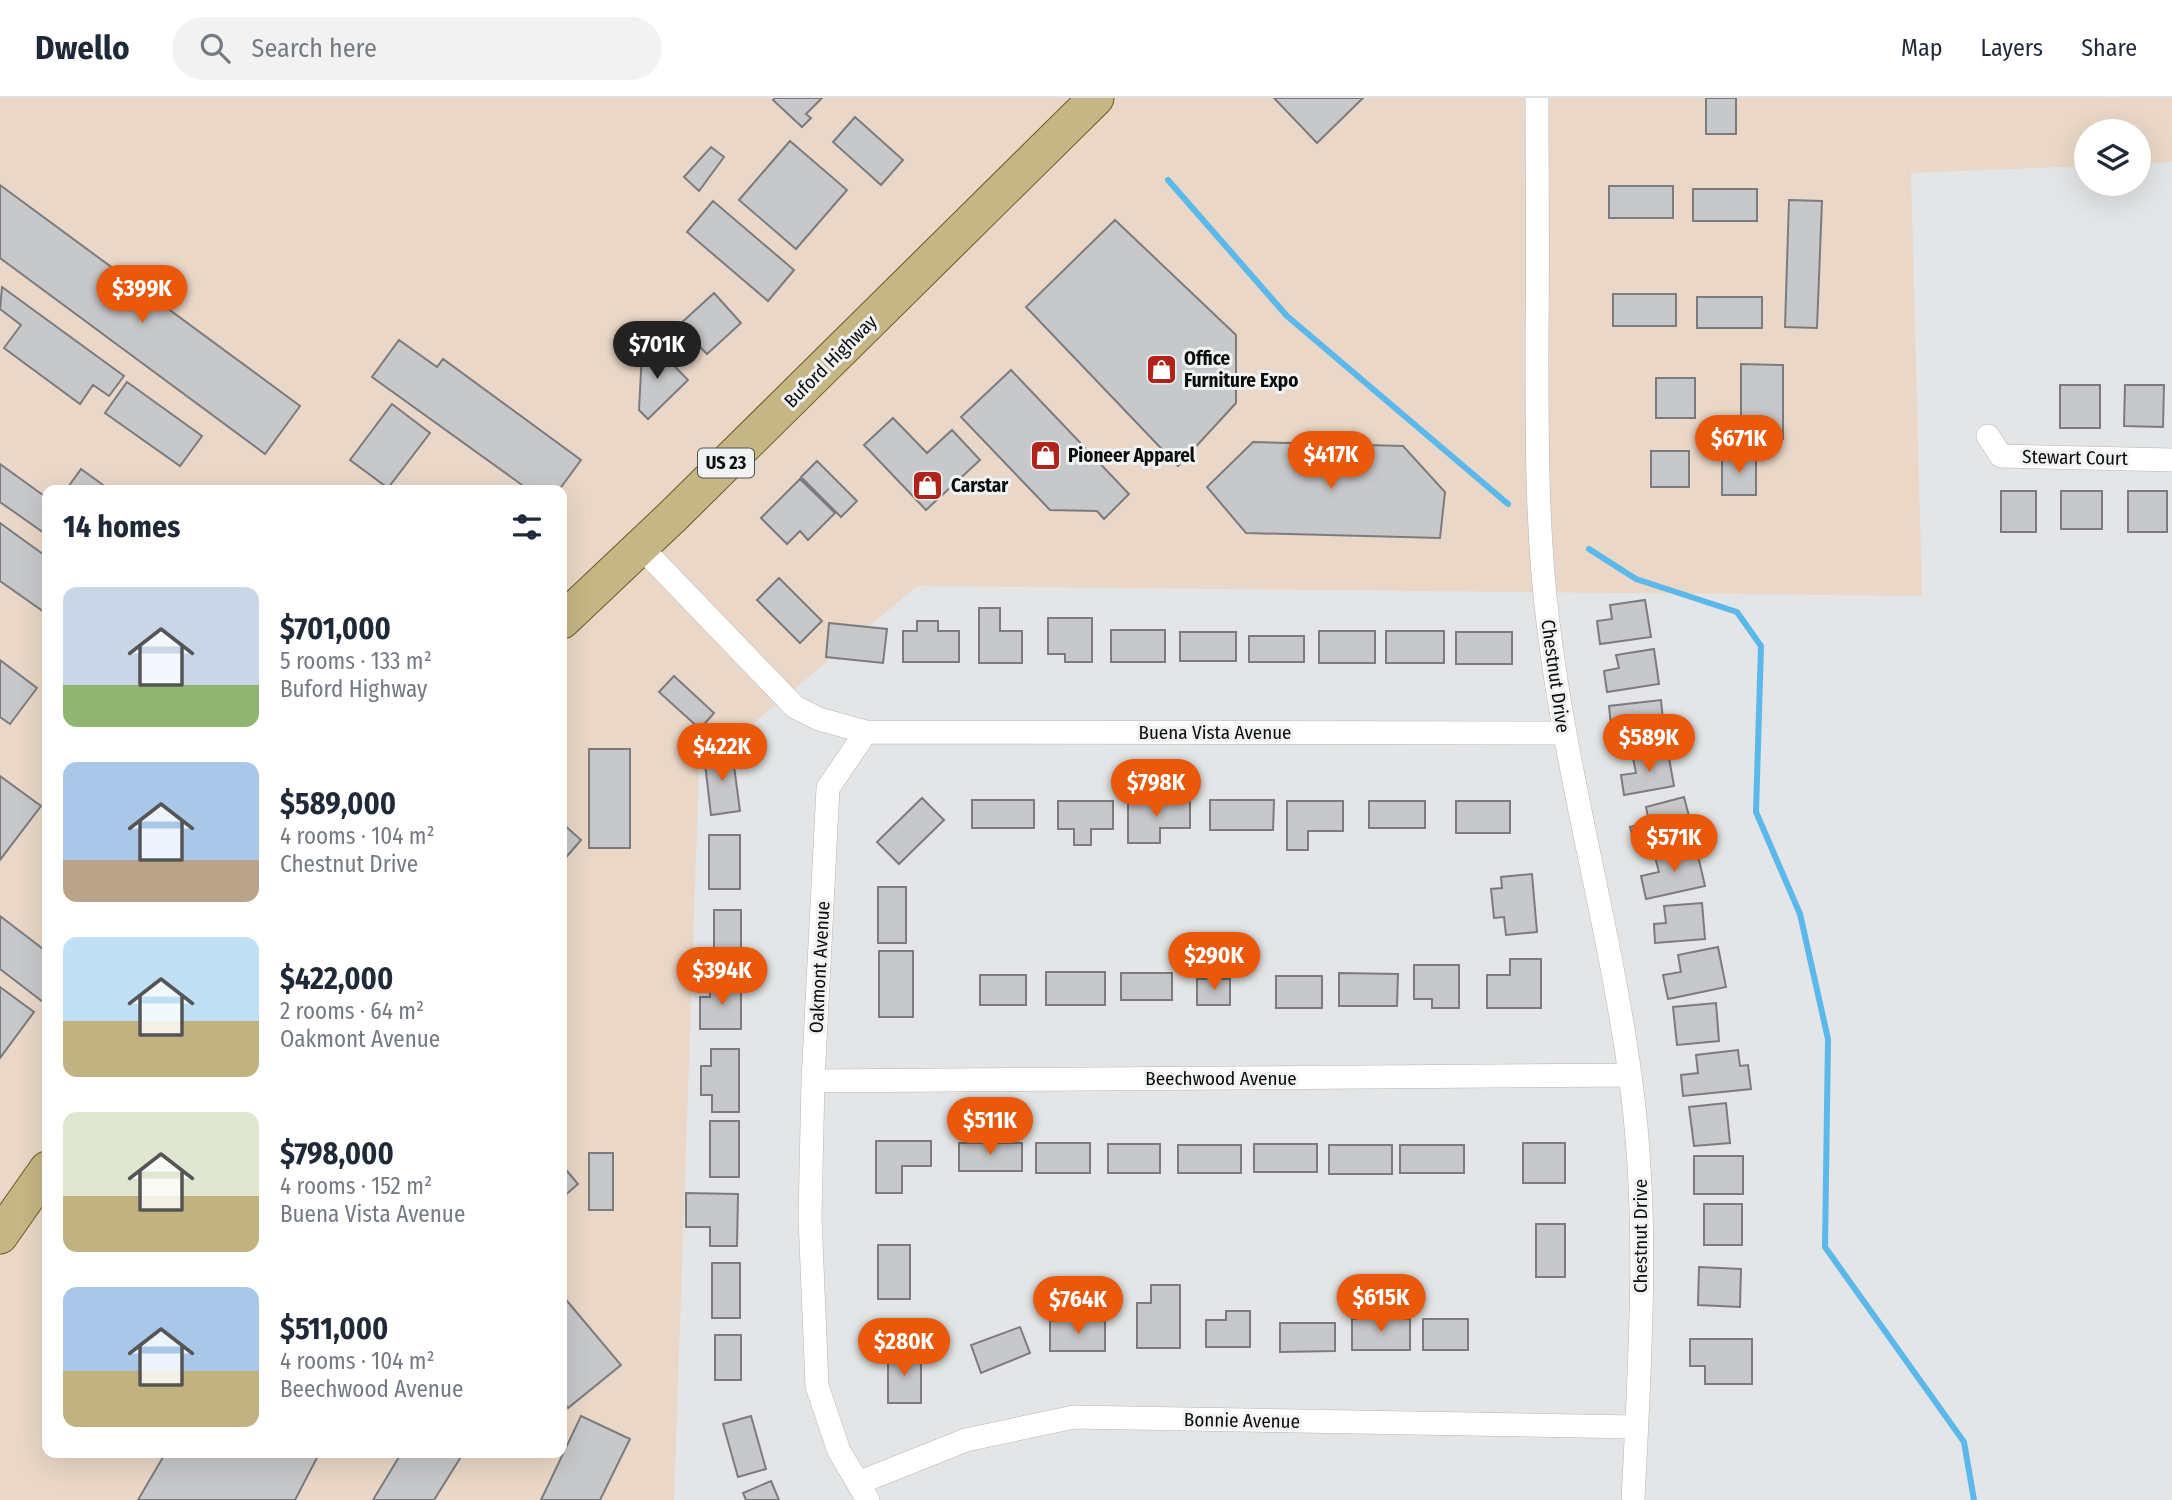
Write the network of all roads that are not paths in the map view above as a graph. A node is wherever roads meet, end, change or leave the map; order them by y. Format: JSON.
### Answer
{"nodes":[{"id":1,"x":1096,"y":98,"type":"edge"},
{"id":2,"x":1537,"y":98,"type":"edge"},
{"id":3,"x":1988,"y":436,"type":"dead end"},
{"id":4,"x":2172,"y":460,"type":"edge"},
{"id":5,"x":640,"y":546,"type":"junction"},
{"id":6,"x":567,"y":616,"type":"edge"},
{"id":7,"x":866,"y":732,"type":"junction"},
{"id":8,"x":1563,"y":733,"type":"junction"},
{"id":9,"x":1630,"y":1075,"type":"junction"},
{"id":10,"x":813,"y":1081,"type":"junction"},
{"id":11,"x":42,"y":1176,"type":"edge"},
{"id":12,"x":0,"y":1236,"type":"edge"},
{"id":13,"x":1636,"y":1427,"type":"junction"},
{"id":14,"x":863,"y":1491,"type":"edge"},
{"id":15,"x":1633,"y":1500,"type":"edge"}],
"edges":[{"from":1,"to":5,"type":"main road","name":"Buford Highway","number":"US 23"},
{"from":2,"to":8,"type":"street","name":"Chestnut Drive"},
{"from":3,"to":4,"type":"street","name":"Stewart Court"},
{"from":5,"to":6,"type":"main road","name":"Buford Highway","number":"US 23"},
{"from":5,"to":7,"type":"street"},
{"from":7,"to":8,"type":"street","name":"Buena Vista Avenue"},
{"from":7,"to":10,"type":"street","name":"Oakmont Avenue"},
{"from":8,"to":9,"type":"street","name":"Chestnut Drive"},
{"from":9,"to":10,"type":"street","name":"Beechwood Avenue"},
{"from":9,"to":13,"type":"street","name":"Chestnut Drive"},
{"from":10,"to":14,"type":"street","name":"Oakmont Avenue"},
{"from":11,"to":12,"type":"main road"},
{"from":13,"to":14,"type":"street","name":"Bonnie Avenue"},
{"from":13,"to":15,"type":"street","name":"Chestnut Drive"}]}
